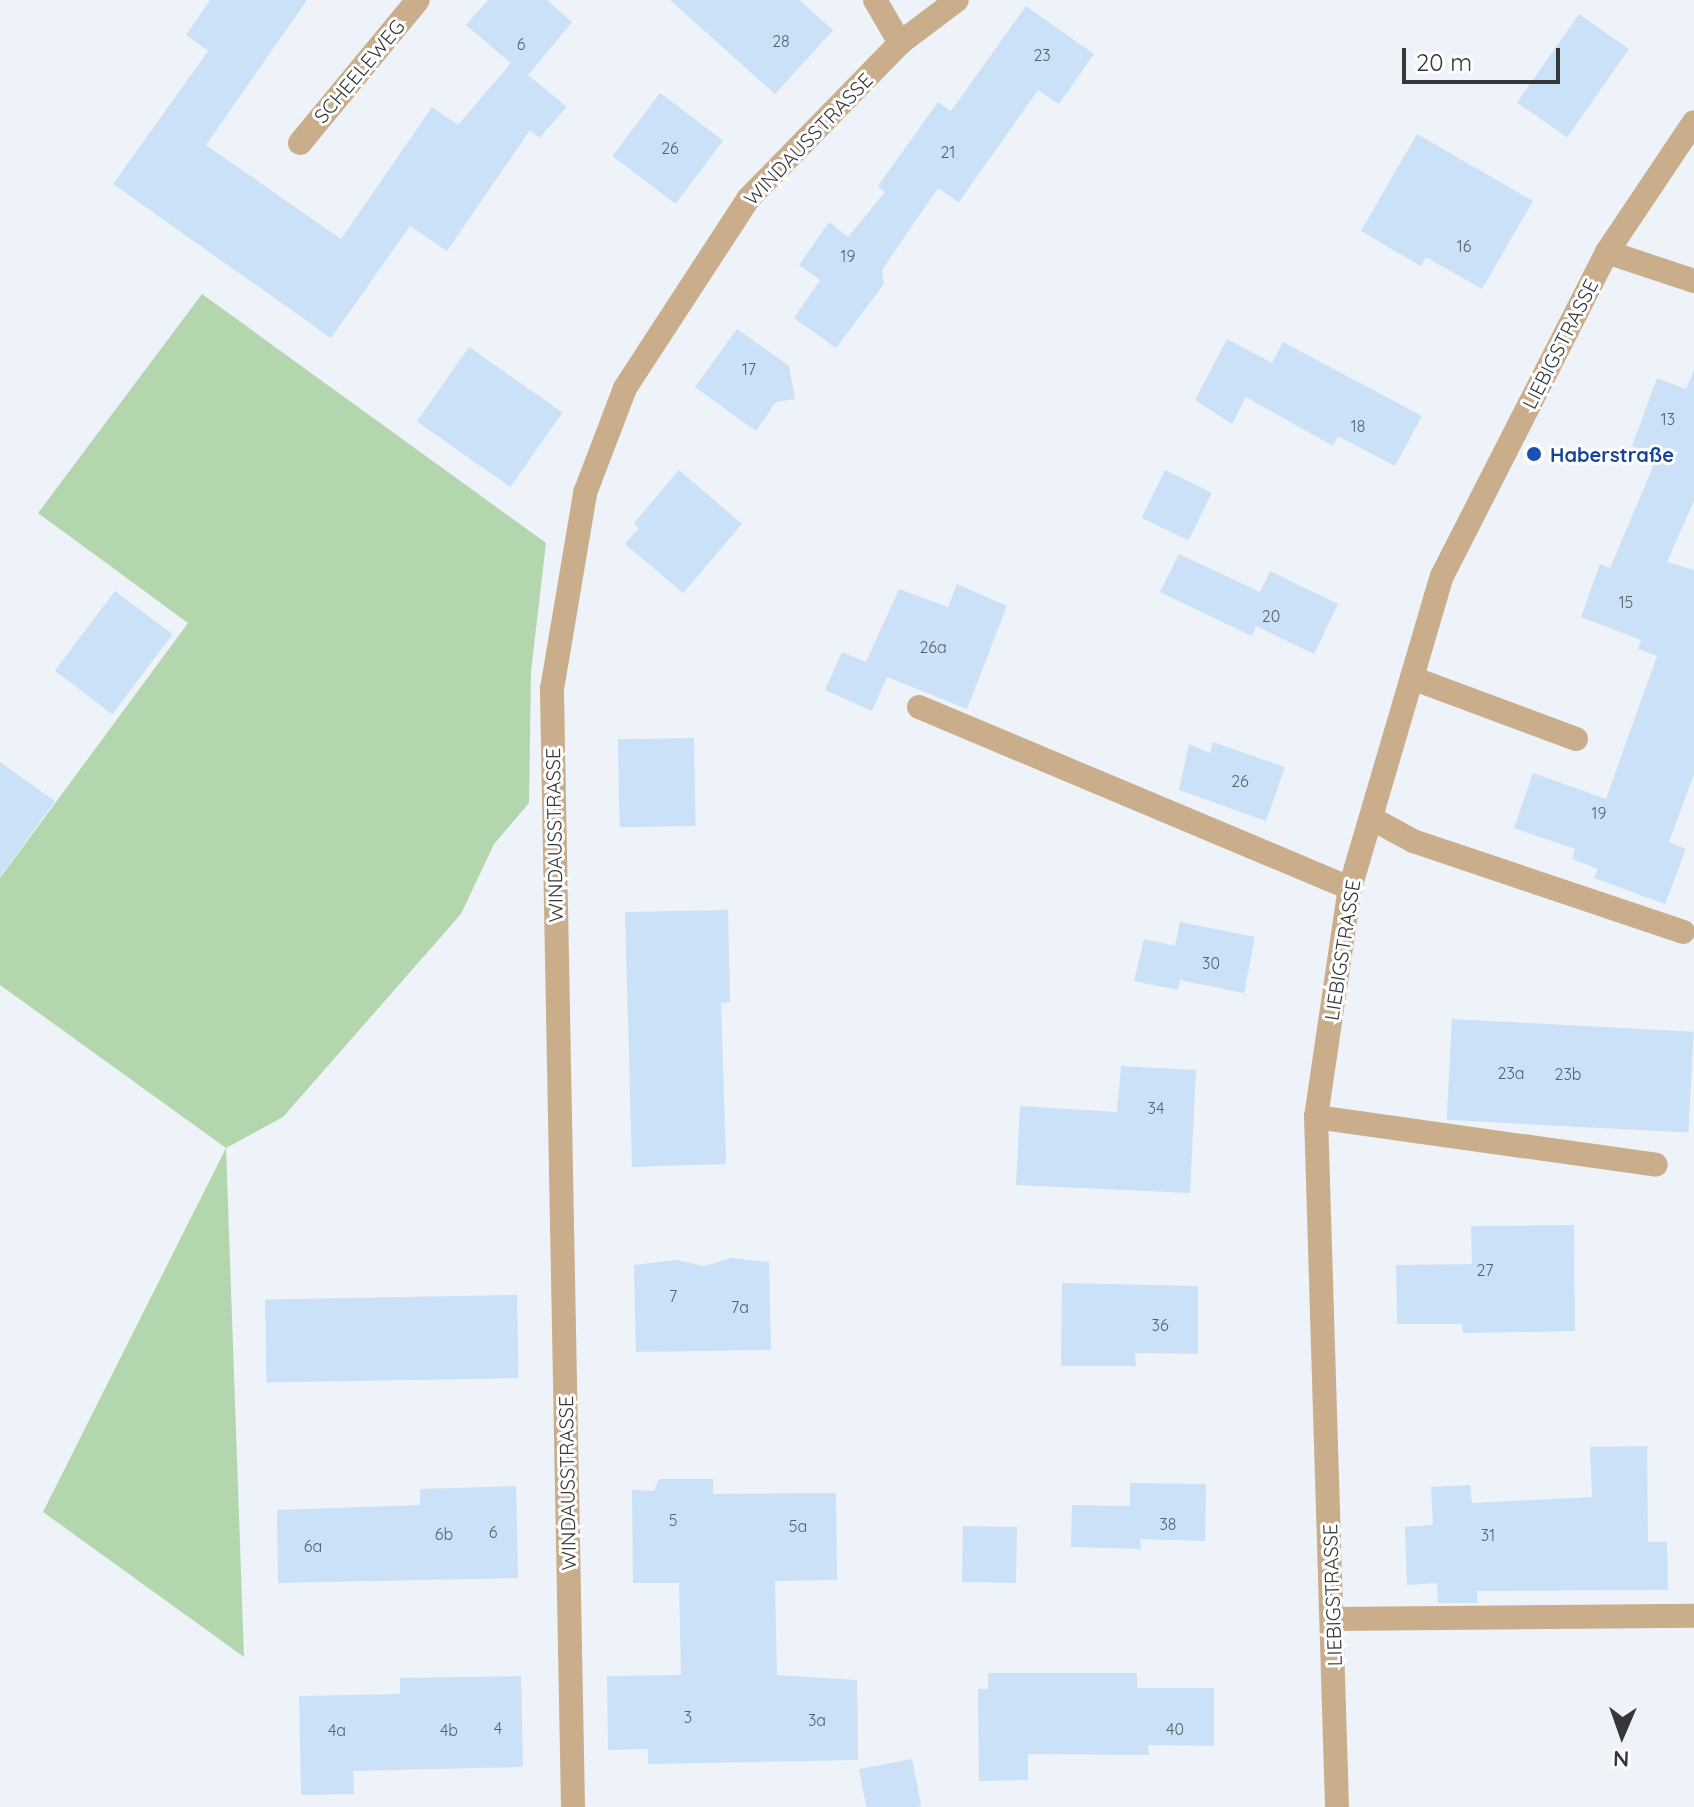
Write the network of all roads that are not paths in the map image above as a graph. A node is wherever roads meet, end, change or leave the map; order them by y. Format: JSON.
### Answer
{"nodes":[{"id":1,"x":418,"y":0,"type":"edge"},
{"id":2,"x":875,"y":0,"type":"edge"},
{"id":3,"x":957,"y":0,"type":"edge"},
{"id":4,"x":900,"y":43,"type":"junction"},
{"id":5,"x":1694,"y":122,"type":"edge"},
{"id":6,"x":300,"y":143,"type":"dead end"},
{"id":7,"x":1607,"y":252,"type":"junction"},
{"id":8,"x":1694,"y":281,"type":"edge"},
{"id":9,"x":1412,"y":678,"type":"junction"},
{"id":10,"x":919,"y":707,"type":"dead end"},
{"id":11,"x":1576,"y":739,"type":"dead end"},
{"id":12,"x":1371,"y":818,"type":"junction"},
{"id":13,"x":1350,"y":888,"type":"junction"},
{"id":14,"x":1683,"y":932,"type":"dead end"},
{"id":15,"x":1316,"y":1117,"type":"junction"},
{"id":16,"x":1656,"y":1165,"type":"dead end"},
{"id":17,"x":1694,"y":1616,"type":"edge"},
{"id":18,"x":1333,"y":1619,"type":"junction"},
{"id":19,"x":573,"y":1807,"type":"edge"},
{"id":20,"x":1337,"y":1807,"type":"edge"}],
"edges":[{"from":1,"to":6,"type":"street","name":"SCHEELEWEG"},
{"from":2,"to":4,"type":"street"},
{"from":3,"to":4,"type":"street","name":"WINDAUSSTRASSE"},
{"from":4,"to":19,"type":"street","name":"WINDAUSSTRASSE"},
{"from":5,"to":7,"type":"street","name":"LIEBIGSTRASSE"},
{"from":7,"to":8,"type":"street"},
{"from":7,"to":9,"type":"street","name":"LIEBIGSTRASSE"},
{"from":9,"to":11,"type":"street"},
{"from":9,"to":12,"type":"street","name":"LIEBIGSTRASSE"},
{"from":10,"to":13,"type":"street"},
{"from":12,"to":13,"type":"street","name":"LIEBIGSTRASSE"},
{"from":12,"to":14,"type":"street"},
{"from":13,"to":15,"type":"street","name":"LIEBIGSTRASSE"},
{"from":15,"to":16,"type":"street"},
{"from":15,"to":18,"type":"street","name":"LIEBIGSTRASSE"},
{"from":17,"to":18,"type":"street"},
{"from":18,"to":20,"type":"street","name":"LIEBIGSTRASSE"}]}
